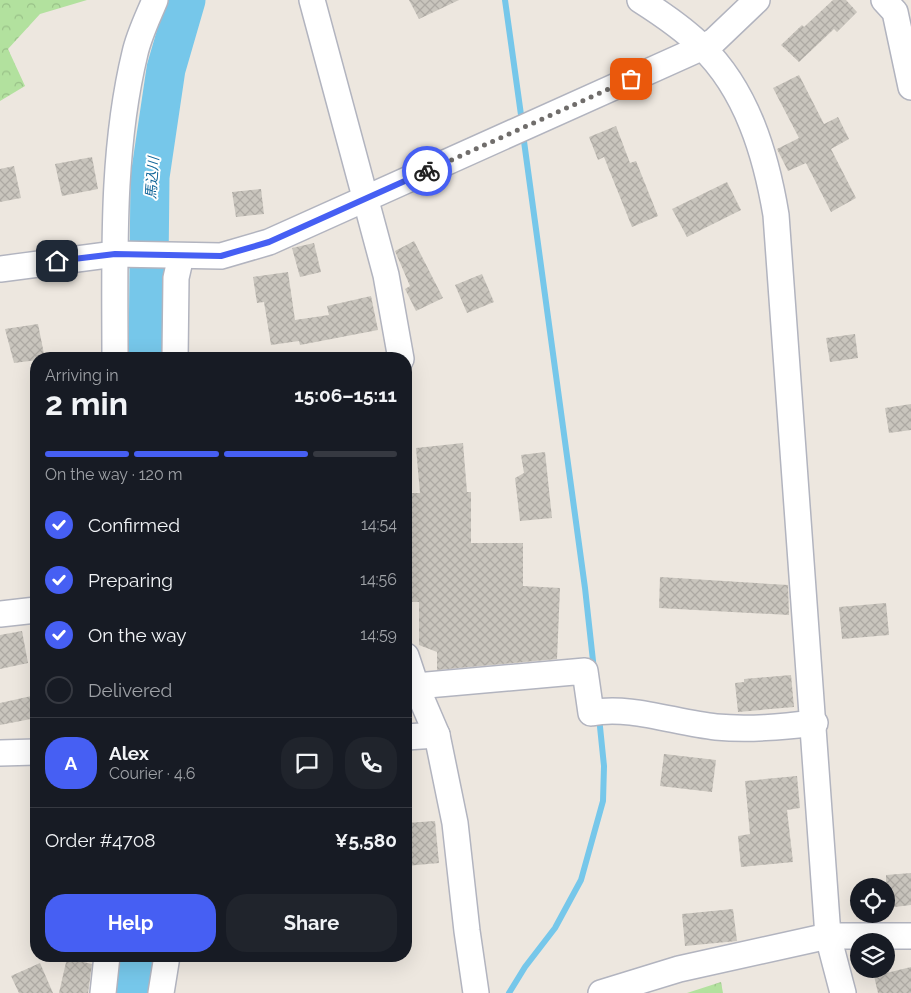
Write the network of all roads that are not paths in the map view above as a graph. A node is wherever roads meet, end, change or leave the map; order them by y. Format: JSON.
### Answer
{"nodes":[{"id":1,"x":155,"y":0,"type":"edge"},
{"id":2,"x":312,"y":0,"type":"edge"},
{"id":3,"x":640,"y":0,"type":"edge"},
{"id":4,"x":757,"y":0,"type":"edge"},
{"id":5,"x":884,"y":0,"type":"edge"},
{"id":6,"x":703,"y":47,"type":"junction"},
{"id":7,"x":911,"y":87,"type":"edge"},
{"id":8,"x":365,"y":199,"type":"junction"},
{"id":9,"x":115,"y":254,"type":"junction"},
{"id":10,"x":177,"y":256,"type":"junction"},
{"id":11,"x":0,"y":268,"type":"edge"},
{"id":12,"x":115,"y":352,"type":"edge"},
{"id":13,"x":175,"y":352,"type":"edge"},
{"id":14,"x":400,"y":352,"type":"edge"},
{"id":15,"x":30,"y":611,"type":"edge"},
{"id":16,"x":0,"y":614,"type":"edge"},
{"id":17,"x":412,"y":674,"type":"edge"},
{"id":18,"x":416,"y":686,"type":"junction"},
{"id":19,"x":814,"y":723,"type":"junction"},
{"id":20,"x":437,"y":735,"type":"junction"},
{"id":21,"x":412,"y":737,"type":"edge"},
{"id":22,"x":30,"y":752,"type":"edge"},
{"id":23,"x":0,"y":753,"type":"edge"},
{"id":24,"x":828,"y":936,"type":"junction"},
{"id":25,"x":911,"y":936,"type":"edge"},
{"id":26,"x":106,"y":962,"type":"edge"},
{"id":27,"x":166,"y":962,"type":"edge"},
{"id":28,"x":103,"y":993,"type":"edge"},
{"id":29,"x":162,"y":993,"type":"edge"},
{"id":30,"x":476,"y":993,"type":"edge"},
{"id":31,"x":601,"y":993,"type":"edge"},
{"id":32,"x":843,"y":993,"type":"edge"}],
"edges":[{"from":1,"to":9,"type":"street"},
{"from":2,"to":8,"type":"street"},
{"from":3,"to":6,"type":"street"},
{"from":4,"to":6,"type":"street"},
{"from":5,"to":7,"type":"street"},
{"from":6,"to":8,"type":"street"},
{"from":6,"to":19,"type":"street"},
{"from":8,"to":10,"type":"street"},
{"from":8,"to":14,"type":"street"},
{"from":9,"to":10,"type":"street"},
{"from":9,"to":11,"type":"street"},
{"from":9,"to":12,"type":"street"},
{"from":10,"to":13,"type":"street"},
{"from":15,"to":16,"type":"street"},
{"from":17,"to":18,"type":"street"},
{"from":18,"to":19,"type":"street"},
{"from":18,"to":20,"type":"street"},
{"from":19,"to":24,"type":"street"},
{"from":20,"to":21,"type":"street"},
{"from":20,"to":30,"type":"street"},
{"from":22,"to":23,"type":"street"},
{"from":24,"to":25,"type":"street"},
{"from":24,"to":31,"type":"street"},
{"from":24,"to":32,"type":"street"},
{"from":26,"to":28,"type":"street"},
{"from":27,"to":29,"type":"street"}]}
